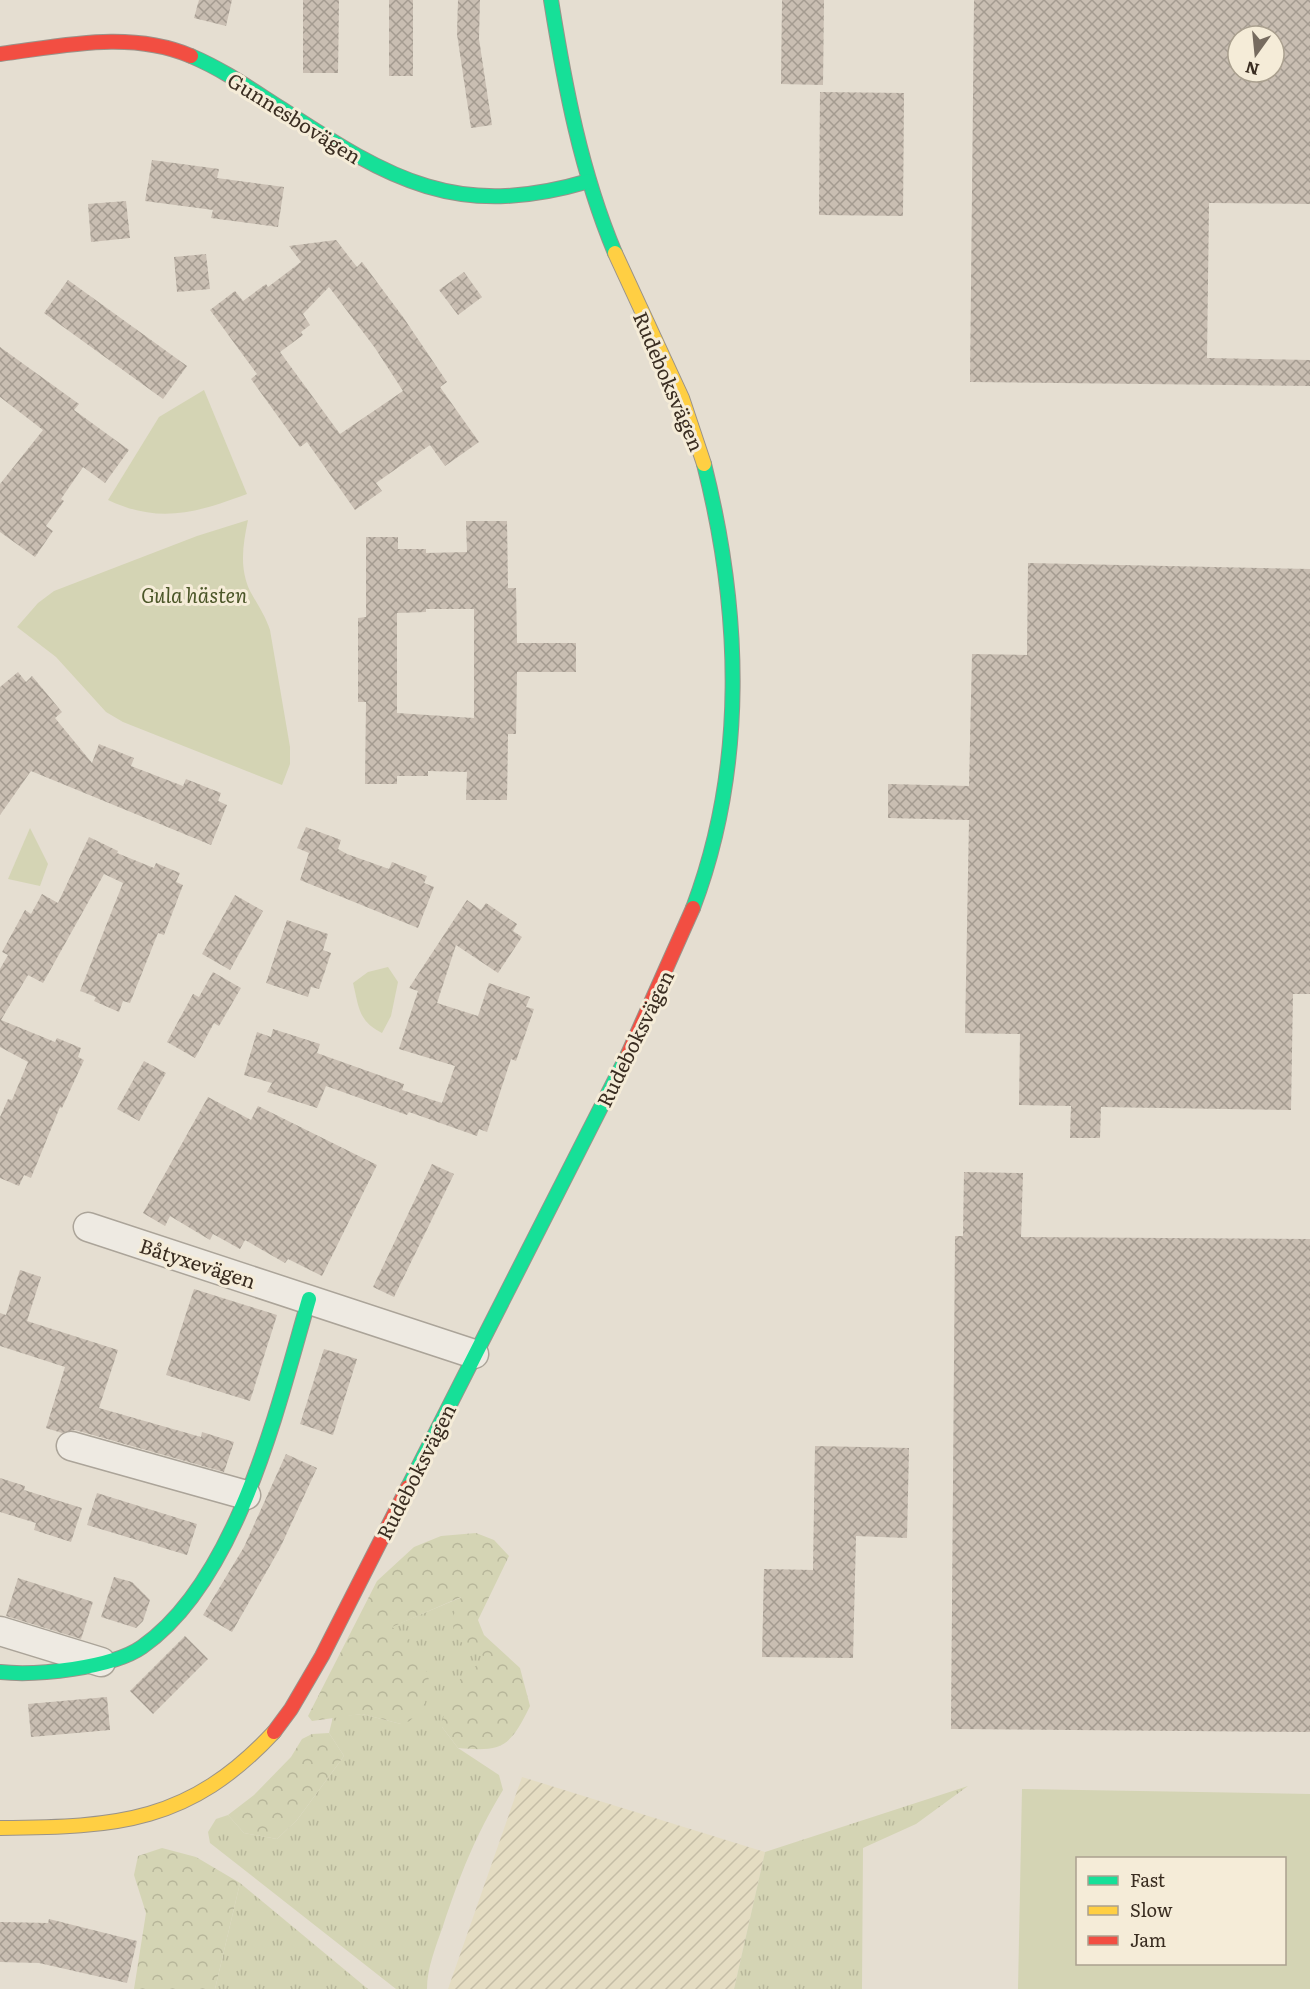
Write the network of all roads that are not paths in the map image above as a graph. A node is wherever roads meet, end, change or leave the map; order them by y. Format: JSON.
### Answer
{"nodes":[{"id":1,"x":551,"y":0,"type":"edge"},
{"id":2,"x":0,"y":54,"type":"edge"},
{"id":3,"x":589,"y":181,"type":"junction"},
{"id":4,"x":88,"y":1227,"type":"dead end"},
{"id":5,"x":309,"y":1299,"type":"junction"},
{"id":6,"x":474,"y":1354,"type":"junction"},
{"id":7,"x":71,"y":1446,"type":"dead end"},
{"id":8,"x":246,"y":1495,"type":"junction"},
{"id":9,"x":0,"y":1631,"type":"edge"},
{"id":10,"x":102,"y":1663,"type":"junction"},
{"id":11,"x":0,"y":1672,"type":"edge"},
{"id":12,"x":0,"y":1828,"type":"edge"}],
"edges":[{"from":1,"to":3,"type":"street","name":"Rudeboksvägen"},
{"from":2,"to":3,"type":"street","name":"Gunnesbovägen"},
{"from":3,"to":6,"type":"street","name":"Rudeboksvägen"},
{"from":4,"to":5,"type":"street","name":"Båtyxevägen"},
{"from":5,"to":6,"type":"street","name":"Båtyxevägen"},
{"from":5,"to":8,"type":"street"},
{"from":6,"to":12,"type":"street","name":"Rudeboksvägen"},
{"from":7,"to":8,"type":"street"},
{"from":8,"to":10,"type":"street"},
{"from":9,"to":10,"type":"street"},
{"from":10,"to":11,"type":"street"}]}
